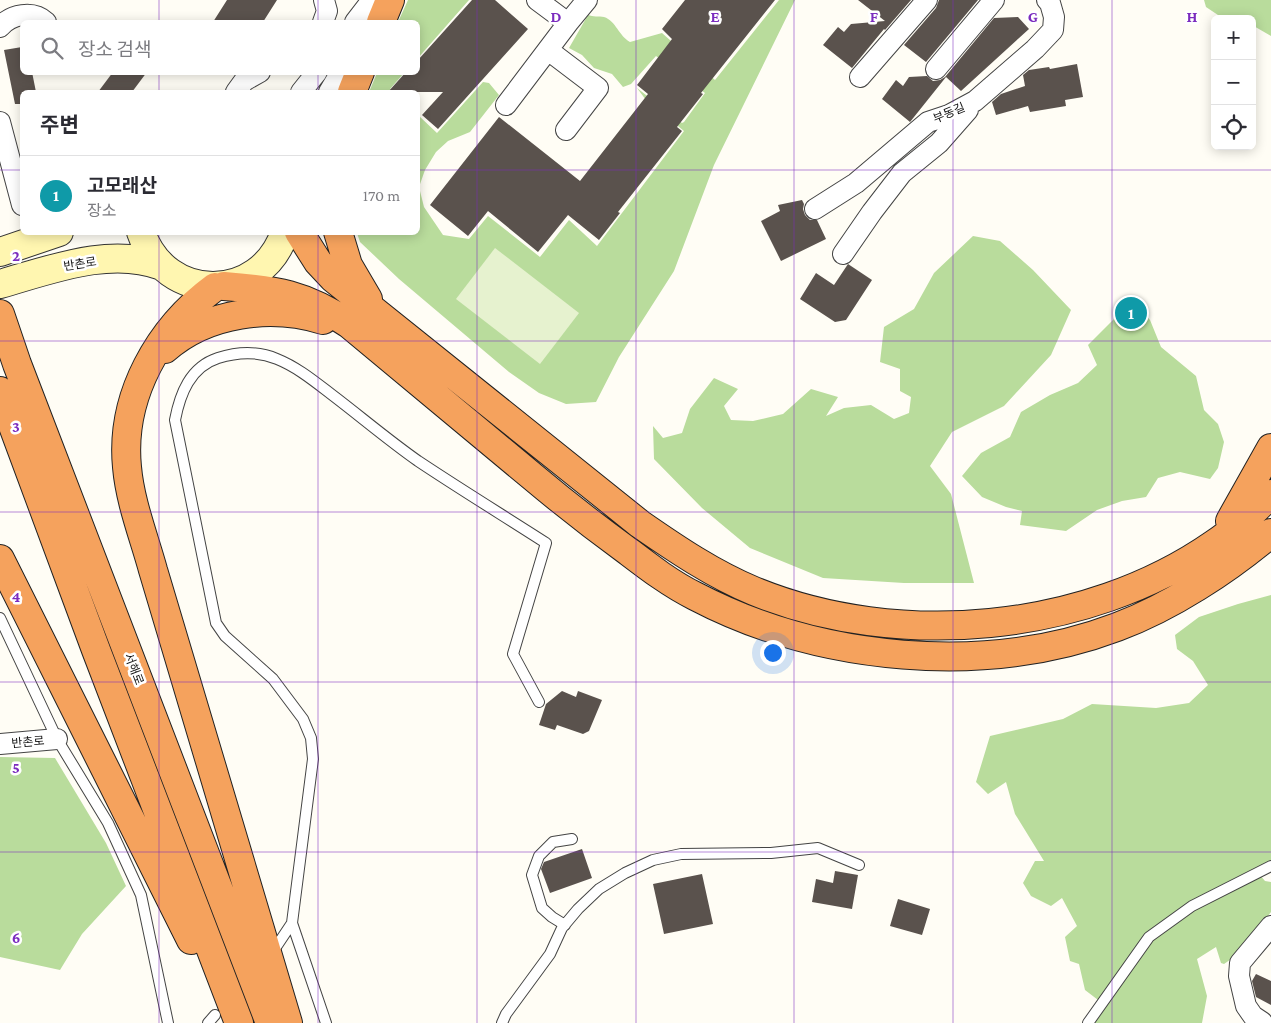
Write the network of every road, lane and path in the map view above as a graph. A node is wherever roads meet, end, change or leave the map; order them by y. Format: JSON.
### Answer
{"nodes":[{"id":1,"x":324,"y":0,"type":"edge"},
{"id":2,"x":372,"y":0,"type":"edge"},
{"id":3,"x":382,"y":0,"type":"edge"},
{"id":4,"x":390,"y":0,"type":"edge"},
{"id":5,"x":537,"y":0,"type":"edge"},
{"id":6,"x":587,"y":0,"type":"edge"},
{"id":7,"x":927,"y":0,"type":"edge"},
{"id":8,"x":994,"y":0,"type":"edge"},
{"id":9,"x":1047,"y":0,"type":"edge"},
{"id":10,"x":44,"y":20,"type":"edge"},
{"id":11,"x":324,"y":20,"type":"edge"},
{"id":12,"x":357,"y":20,"type":"edge"},
{"id":13,"x":370,"y":20,"type":"edge"},
{"id":14,"x":382,"y":20,"type":"edge"},
{"id":15,"x":568,"y":23,"type":"junction"},
{"id":16,"x":0,"y":27,"type":"edge"},
{"id":17,"x":548,"y":50,"type":"junction"},
{"id":18,"x":936,"y":68,"type":"dead end"},
{"id":19,"x":255,"y":75,"type":"edge"},
{"id":20,"x":315,"y":75,"type":"edge"},
{"id":21,"x":339,"y":75,"type":"edge"},
{"id":22,"x":359,"y":75,"type":"edge"},
{"id":23,"x":860,"y":77,"type":"dead end"},
{"id":24,"x":237,"y":90,"type":"edge"},
{"id":25,"x":303,"y":90,"type":"edge"},
{"id":26,"x":331,"y":90,"type":"edge"},
{"id":27,"x":353,"y":90,"type":"edge"},
{"id":28,"x":975,"y":101,"type":"junction"},
{"id":29,"x":506,"y":105,"type":"dead end"},
{"id":30,"x":0,"y":122,"type":"edge"},
{"id":31,"x":566,"y":130,"type":"dead end"},
{"id":32,"x":20,"y":197,"type":"edge"},
{"id":33,"x":815,"y":209,"type":"dead end"},
{"id":34,"x":142,"y":235,"type":"edge"},
{"id":35,"x":284,"y":235,"type":"edge"},
{"id":36,"x":301,"y":235,"type":"edge"},
{"id":37,"x":339,"y":235,"type":"edge"},
{"id":38,"x":31,"y":237,"type":"edge"},
{"id":39,"x":0,"y":252,"type":"edge"},
{"id":40,"x":843,"y":254,"type":"dead end"},
{"id":41,"x":162,"y":266,"type":"junction"},
{"id":42,"x":0,"y":284,"type":"edge"},
{"id":43,"x":220,"y":286,"type":"junction"},
{"id":44,"x":0,"y":315,"type":"edge"},
{"id":45,"x":376,"y":330,"type":"junction"},
{"id":46,"x":142,"y":377,"type":"junction"},
{"id":47,"x":0,"y":391,"type":"edge"},
{"id":48,"x":0,"y":432,"type":"edge"},
{"id":49,"x":1271,"y":448,"type":"edge"},
{"id":50,"x":1271,"y":494,"type":"edge"},
{"id":51,"x":1271,"y":533,"type":"edge"},
{"id":52,"x":1215,"y":543,"type":"junction"},
{"id":53,"x":0,"y":559,"type":"edge"},
{"id":54,"x":0,"y":618,"type":"edge"},
{"id":55,"x":96,"y":650,"type":"junction"},
{"id":56,"x":539,"y":702,"type":"dead end"},
{"id":57,"x":57,"y":739,"type":"junction"},
{"id":58,"x":0,"y":744,"type":"edge"},
{"id":59,"x":572,"y":839,"type":"dead end"},
{"id":60,"x":858,"y":865,"type":"dead end"},
{"id":61,"x":1271,"y":866,"type":"edge"},
{"id":62,"x":292,"y":923,"type":"junction"},
{"id":63,"x":565,"y":925,"type":"junction"},
{"id":64,"x":1271,"y":926,"type":"edge"},
{"id":65,"x":274,"y":950,"type":"dead end"},
{"id":66,"x":223,"y":1021,"type":"edge"},
{"id":67,"x":1262,"y":1022,"type":"dead end"},
{"id":68,"x":168,"y":1023,"type":"edge"},
{"id":69,"x":270,"y":1023,"type":"edge"},
{"id":70,"x":288,"y":1023,"type":"edge"},
{"id":71,"x":326,"y":1023,"type":"edge"},
{"id":72,"x":502,"y":1023,"type":"edge"},
{"id":73,"x":1088,"y":1023,"type":"edge"}],
"edges":[{"from":1,"to":11,"type":"street"},
{"from":2,"to":12,"type":"street"},
{"from":3,"to":13,"type":"street"},
{"from":4,"to":14,"type":"highway"},
{"from":5,"to":15,"type":"street"},
{"from":6,"to":15,"type":"street"},
{"from":7,"to":23,"type":"street"},
{"from":8,"to":18,"type":"street"},
{"from":9,"to":28,"type":"street","name":"부동길"},
{"from":10,"to":16,"type":"street"},
{"from":15,"to":17,"type":"street"},
{"from":17,"to":29,"type":"street"},
{"from":17,"to":31,"type":"street"},
{"from":19,"to":24,"type":"street"},
{"from":20,"to":25,"type":"street"},
{"from":21,"to":26,"type":"street"},
{"from":22,"to":27,"type":"highway"},
{"from":28,"to":33,"type":"street","name":"부동길"},
{"from":28,"to":40,"type":"street"},
{"from":30,"to":32,"type":"street"},
{"from":34,"to":41,"type":"main road","name":"반촌로"},
{"from":35,"to":43,"type":"main road","name":"반촌로"},
{"from":36,"to":45,"type":"highway"},
{"from":37,"to":45,"type":"highway"},
{"from":38,"to":39,"type":"main road"},
{"from":41,"to":42,"type":"main road","name":"반촌로"},
{"from":41,"to":43,"type":"main road","name":"반촌로"},
{"from":43,"to":45,"type":"highway"},
{"from":43,"to":46,"type":"highway"},
{"from":44,"to":69,"type":"highway","name":"서해로"},
{"from":45,"to":46,"type":"highway"},
{"from":45,"to":51,"type":"highway"},
{"from":45,"to":52,"type":"highway"},
{"from":46,"to":70,"type":"highway"},
{"from":47,"to":55,"type":"highway"},
{"from":48,"to":55,"type":"highway"},
{"from":49,"to":52,"type":"highway"},
{"from":50,"to":52,"type":"highway"},
{"from":53,"to":66,"type":"highway"},
{"from":54,"to":57,"type":"lane"},
{"from":55,"to":66,"type":"highway"},
{"from":56,"to":62,"type":"lane"},
{"from":57,"to":58,"type":"street","name":"반촌로"},
{"from":57,"to":68,"type":"lane"},
{"from":59,"to":63,"type":"lane"},
{"from":60,"to":63,"type":"lane"},
{"from":61,"to":73,"type":"lane"},
{"from":62,"to":65,"type":"lane"},
{"from":62,"to":71,"type":"lane"},
{"from":63,"to":72,"type":"lane"},
{"from":64,"to":67,"type":"street"}]}
